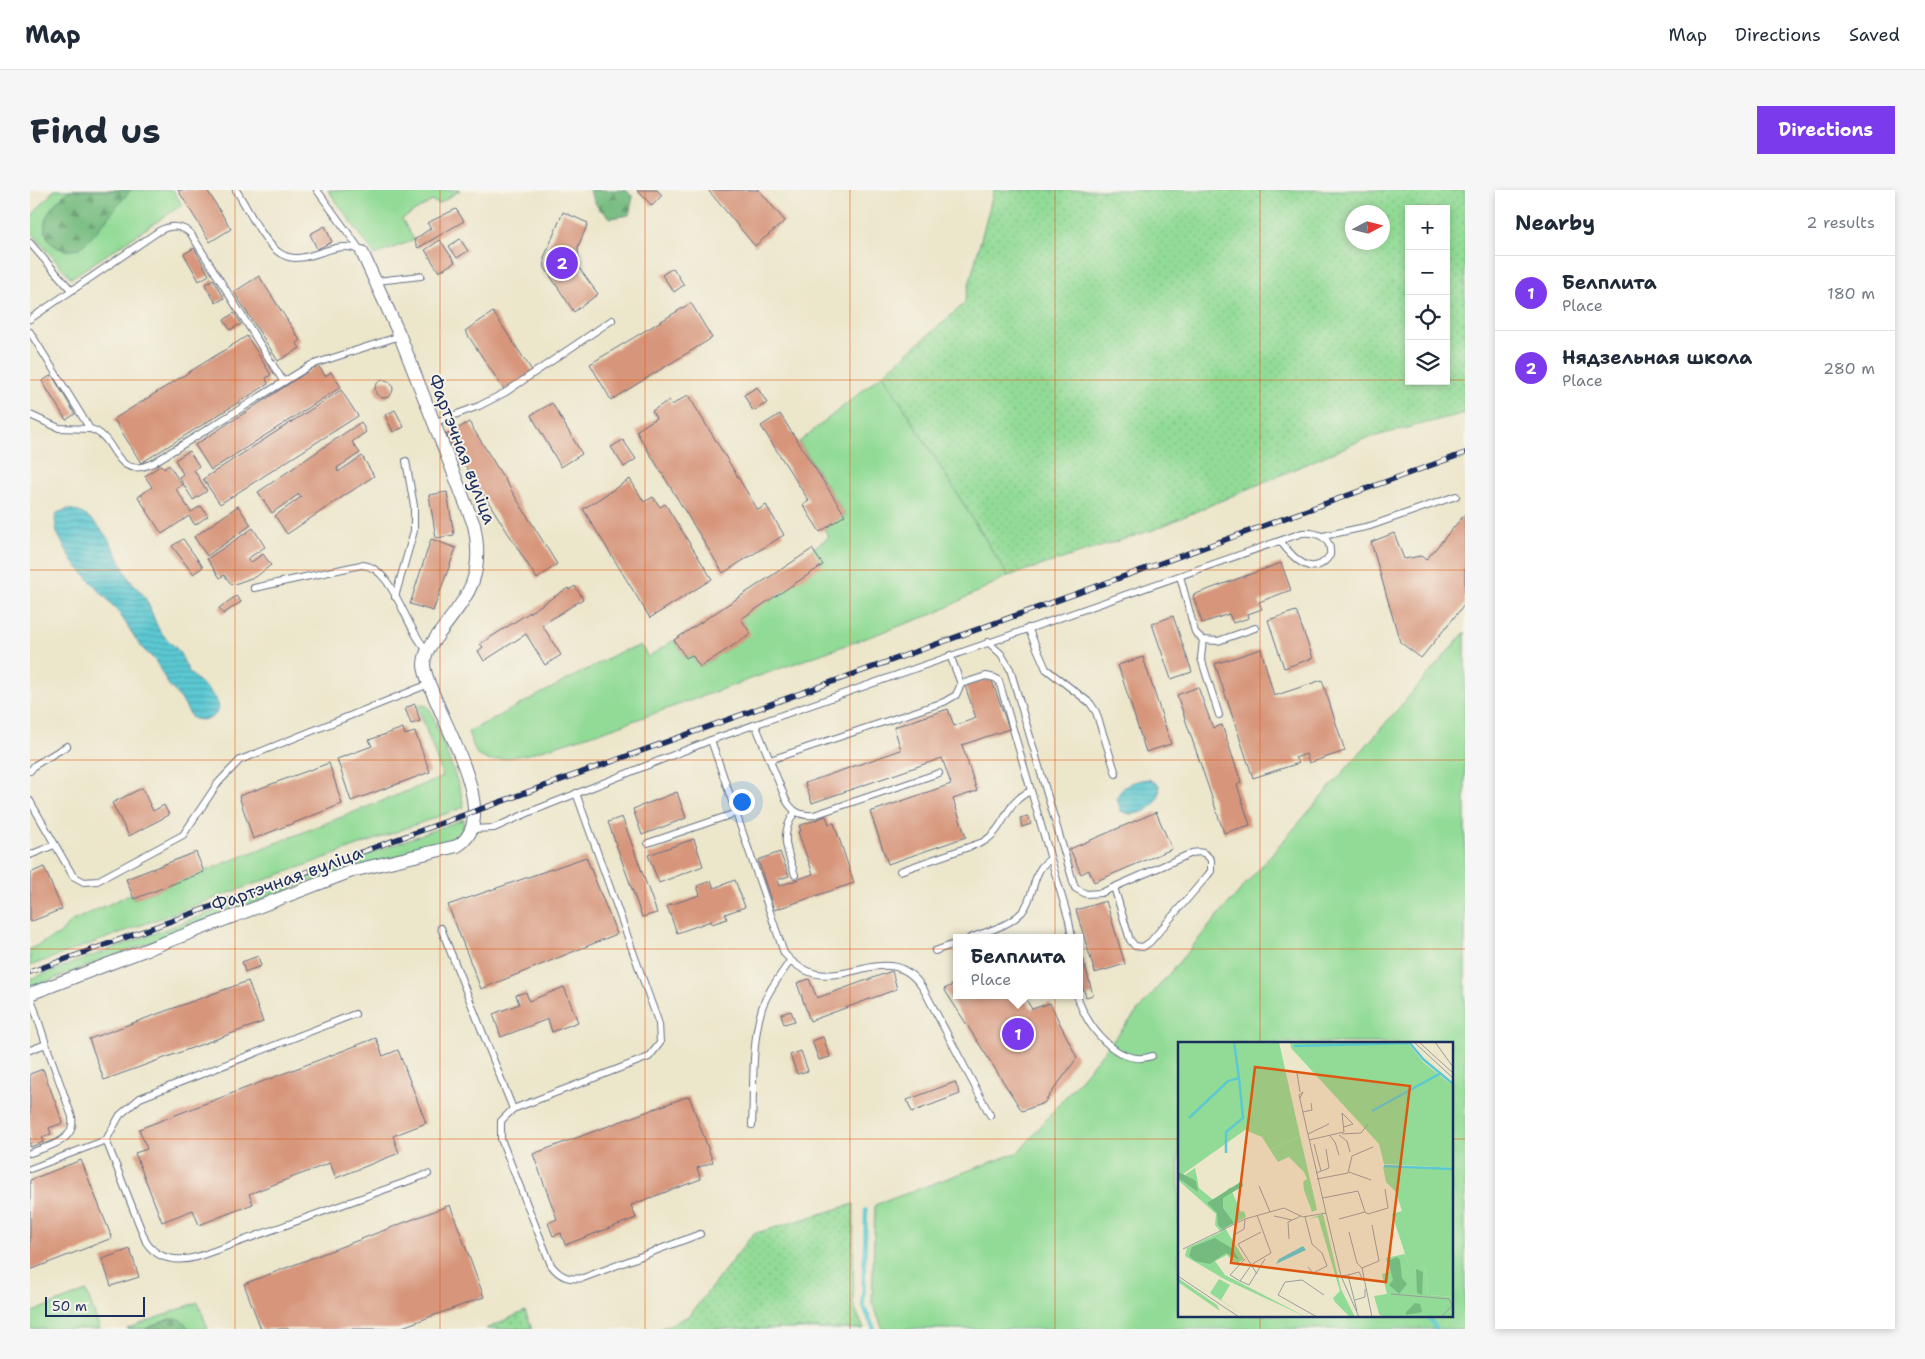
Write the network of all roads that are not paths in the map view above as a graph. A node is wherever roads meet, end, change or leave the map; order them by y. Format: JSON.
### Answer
{"nodes":[{"id":1,"x":236,"y":190,"type":"edge"},
{"id":2,"x":317,"y":190,"type":"edge"},
{"id":3,"x":30,"y":244,"type":"edge"},
{"id":4,"x":362,"y":252,"type":"junction"},
{"id":5,"x":421,"y":276,"type":"dead end"},
{"id":6,"x":376,"y":281,"type":"junction"},
{"id":7,"x":71,"y":290,"type":"junction"},
{"id":8,"x":30,"y":319,"type":"edge"},
{"id":9,"x":612,"y":320,"type":"dead end"},
{"id":10,"x":30,"y":332,"type":"edge"},
{"id":11,"x":400,"y":336,"type":"junction"},
{"id":12,"x":282,"y":381,"type":"junction"},
{"id":13,"x":30,"y":415,"type":"edge"},
{"id":14,"x":433,"y":423,"type":"junction"},
{"id":15,"x":90,"y":429,"type":"junction"},
{"id":16,"x":406,"y":461,"type":"dead end"},
{"id":17,"x":1456,"y":496,"type":"dead end"},
{"id":18,"x":1323,"y":536,"type":"junction"},
{"id":19,"x":1281,"y":542,"type":"junction"},
{"id":20,"x":1180,"y":576,"type":"junction"},
{"id":21,"x":254,"y":588,"type":"dead end"},
{"id":22,"x":395,"y":598,"type":"junction"},
{"id":23,"x":1028,"y":628,"type":"junction"},
{"id":24,"x":1255,"y":628,"type":"dead end"},
{"id":25,"x":1203,"y":640,"type":"junction"},
{"id":26,"x":988,"y":642,"type":"junction"},
{"id":27,"x":427,"y":650,"type":"junction"},
{"id":28,"x":950,"y":655,"type":"junction"},
{"id":29,"x":429,"y":684,"type":"junction"},
{"id":30,"x":961,"y":684,"type":"junction"},
{"id":31,"x":1219,"y":715,"type":"dead end"},
{"id":32,"x":755,"y":724,"type":"junction"},
{"id":33,"x":711,"y":740,"type":"junction"},
{"id":34,"x":67,"y":746,"type":"dead end"},
{"id":35,"x":770,"y":760,"type":"junction"},
{"id":36,"x":30,"y":771,"type":"edge"},
{"id":37,"x":939,"y":773,"type":"dead end"},
{"id":38,"x":1116,"y":774,"type":"dead end"},
{"id":39,"x":1032,"y":792,"type":"junction"},
{"id":40,"x":576,"y":793,"type":"junction"},
{"id":41,"x":30,"y":801,"type":"edge"},
{"id":42,"x":795,"y":812,"type":"junction"},
{"id":43,"x":736,"y":813,"type":"junction"},
{"id":44,"x":472,"y":829,"type":"junction"},
{"id":45,"x":648,"y":843,"type":"dead end"},
{"id":46,"x":54,"y":844,"type":"junction"},
{"id":47,"x":30,"y":855,"type":"edge"},
{"id":48,"x":1051,"y":859,"type":"junction"},
{"id":49,"x":900,"y":871,"type":"dead end"},
{"id":50,"x":795,"y":874,"type":"dead end"},
{"id":51,"x":1114,"y":888,"type":"junction"},
{"id":52,"x":441,"y":928,"type":"dead end"},
{"id":53,"x":980,"y":934,"type":"edge"},
{"id":54,"x":1071,"y":934,"type":"edge"},
{"id":55,"x":953,"y":945,"type":"edge"},
{"id":56,"x":936,"y":951,"type":"dead end"},
{"id":57,"x":790,"y":961,"type":"junction"},
{"id":58,"x":30,"y":994,"type":"edge"},
{"id":59,"x":1079,"y":999,"type":"edge"},
{"id":60,"x":355,"y":1014,"type":"dead end"},
{"id":61,"x":46,"y":1044,"type":"junction"},
{"id":62,"x":30,"y":1050,"type":"edge"},
{"id":63,"x":1152,"y":1056,"type":"dead end"},
{"id":64,"x":513,"y":1109,"type":"junction"},
{"id":65,"x":990,"y":1115,"type":"dead end"},
{"id":66,"x":752,"y":1125,"type":"dead end"},
{"id":67,"x":106,"y":1140,"type":"junction"},
{"id":68,"x":30,"y":1153,"type":"edge"},
{"id":69,"x":30,"y":1169,"type":"edge"},
{"id":70,"x":428,"y":1174,"type":"dead end"},
{"id":71,"x":700,"y":1234,"type":"dead end"}],
"edges":[{"from":1,"to":4,"type":"lane"},
{"from":2,"to":4,"type":"lane"},
{"from":3,"to":7,"type":"lane"},
{"from":4,"to":6,"type":"street","name":"Фартэчная вуліца"},
{"from":5,"to":6,"type":"lane"},
{"from":6,"to":11,"type":"street","name":"Фартэчная вуліца"},
{"from":7,"to":8,"type":"lane"},
{"from":7,"to":12,"type":"lane"},
{"from":9,"to":14,"type":"lane"},
{"from":10,"to":15,"type":"lane"},
{"from":11,"to":12,"type":"lane"},
{"from":11,"to":14,"type":"street","name":"Фартэчная вуліца"},
{"from":12,"to":15,"type":"lane"},
{"from":13,"to":15,"type":"lane"},
{"from":14,"to":27,"type":"street","name":"Фартэчная вуліца"},
{"from":16,"to":22,"type":"lane"},
{"from":17,"to":18,"type":"lane"},
{"from":18,"to":19,"type":"lane"},
{"from":18,"to":19,"type":"lane"},
{"from":19,"to":20,"type":"lane"},
{"from":20,"to":23,"type":"lane"},
{"from":20,"to":25,"type":"lane"},
{"from":21,"to":22,"type":"lane"},
{"from":22,"to":27,"type":"lane"},
{"from":23,"to":26,"type":"lane"},
{"from":23,"to":38,"type":"lane"},
{"from":24,"to":25,"type":"lane"},
{"from":25,"to":31,"type":"lane"},
{"from":26,"to":28,"type":"lane"},
{"from":26,"to":51,"type":"lane"},
{"from":27,"to":29,"type":"street"},
{"from":28,"to":30,"type":"lane"},
{"from":28,"to":32,"type":"lane"},
{"from":29,"to":44,"type":"street"},
{"from":29,"to":46,"type":"lane"},
{"from":30,"to":35,"type":"lane"},
{"from":30,"to":39,"type":"lane"},
{"from":32,"to":33,"type":"lane"},
{"from":32,"to":35,"type":"lane"},
{"from":33,"to":40,"type":"lane"},
{"from":33,"to":43,"type":"lane"},
{"from":34,"to":36,"type":"lane"},
{"from":35,"to":42,"type":"lane"},
{"from":37,"to":42,"type":"lane"},
{"from":39,"to":48,"type":"lane"},
{"from":39,"to":49,"type":"lane"},
{"from":40,"to":44,"type":"lane"},
{"from":40,"to":64,"type":"lane"},
{"from":41,"to":46,"type":"lane"},
{"from":42,"to":50,"type":"lane"},
{"from":43,"to":45,"type":"lane"},
{"from":43,"to":57,"type":"lane"},
{"from":44,"to":58,"type":"street","name":"Фартэчная вуліца"},
{"from":46,"to":47,"type":"lane"},
{"from":48,"to":53,"type":"lane"},
{"from":48,"to":54,"type":"lane"},
{"from":51,"to":51,"type":"lane"},
{"from":52,"to":64,"type":"lane"},
{"from":55,"to":56,"type":"lane"},
{"from":57,"to":65,"type":"lane"},
{"from":57,"to":66,"type":"lane"},
{"from":58,"to":61,"type":"lane"},
{"from":59,"to":63,"type":"lane"},
{"from":60,"to":67,"type":"lane"},
{"from":61,"to":62,"type":"lane"},
{"from":61,"to":68,"type":"lane"},
{"from":64,"to":71,"type":"lane"},
{"from":67,"to":69,"type":"lane"},
{"from":67,"to":70,"type":"lane"}]}
